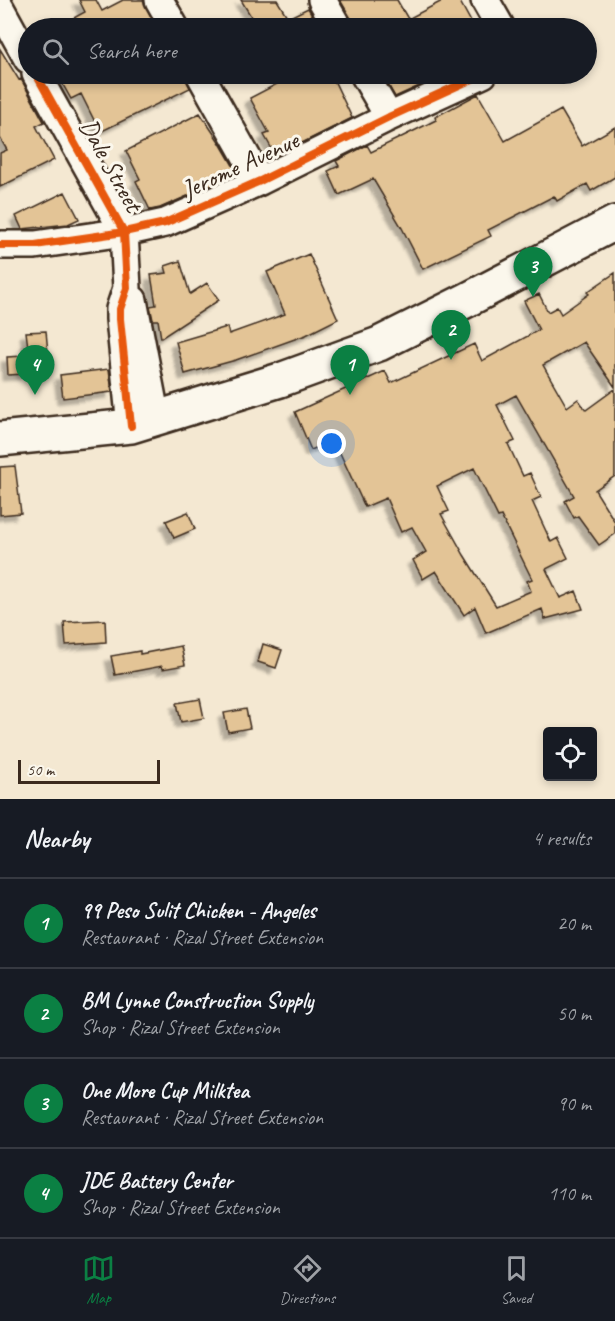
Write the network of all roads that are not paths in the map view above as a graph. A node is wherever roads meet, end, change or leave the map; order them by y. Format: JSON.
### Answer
{"nodes":[{"id":1,"x":159,"y":0,"type":"edge"},
{"id":2,"x":322,"y":0,"type":"edge"},
{"id":3,"x":485,"y":0,"type":"edge"},
{"id":4,"x":0,"y":8,"type":"edge"},
{"id":5,"x":169,"y":18,"type":"edge"},
{"id":6,"x":332,"y":18,"type":"edge"},
{"id":7,"x":495,"y":18,"type":"edge"},
{"id":8,"x":18,"y":41,"type":"edge"},
{"id":9,"x":42,"y":84,"type":"edge"},
{"id":10,"x":206,"y":84,"type":"edge"},
{"id":11,"x":370,"y":84,"type":"edge"},
{"id":12,"x":461,"y":84,"type":"edge"},
{"id":13,"x":389,"y":117,"type":"junction"},
{"id":14,"x":260,"y":181,"type":"junction"},
{"id":15,"x":615,"y":223,"type":"edge"},
{"id":16,"x":124,"y":231,"type":"junction"},
{"id":17,"x":0,"y":245,"type":"edge"},
{"id":18,"x":144,"y":423,"type":"junction"},
{"id":19,"x":0,"y":439,"type":"edge"}],
"edges":[{"from":1,"to":5,"type":"street"},
{"from":2,"to":6,"type":"street"},
{"from":3,"to":7,"type":"street"},
{"from":4,"to":8,"type":"street"},
{"from":9,"to":16,"type":"street","name":"Dale Street"},
{"from":10,"to":14,"type":"street"},
{"from":11,"to":13,"type":"street"},
{"from":12,"to":13,"type":"street","name":"Jerome Avenue"},
{"from":13,"to":14,"type":"street","name":"Jerome Avenue"},
{"from":14,"to":16,"type":"street","name":"Jerome Avenue"},
{"from":15,"to":18,"type":"main road"},
{"from":16,"to":17,"type":"street","name":"Jerome Avenue"},
{"from":16,"to":18,"type":"street","name":"Dale Street"},
{"from":18,"to":19,"type":"main road"}]}
